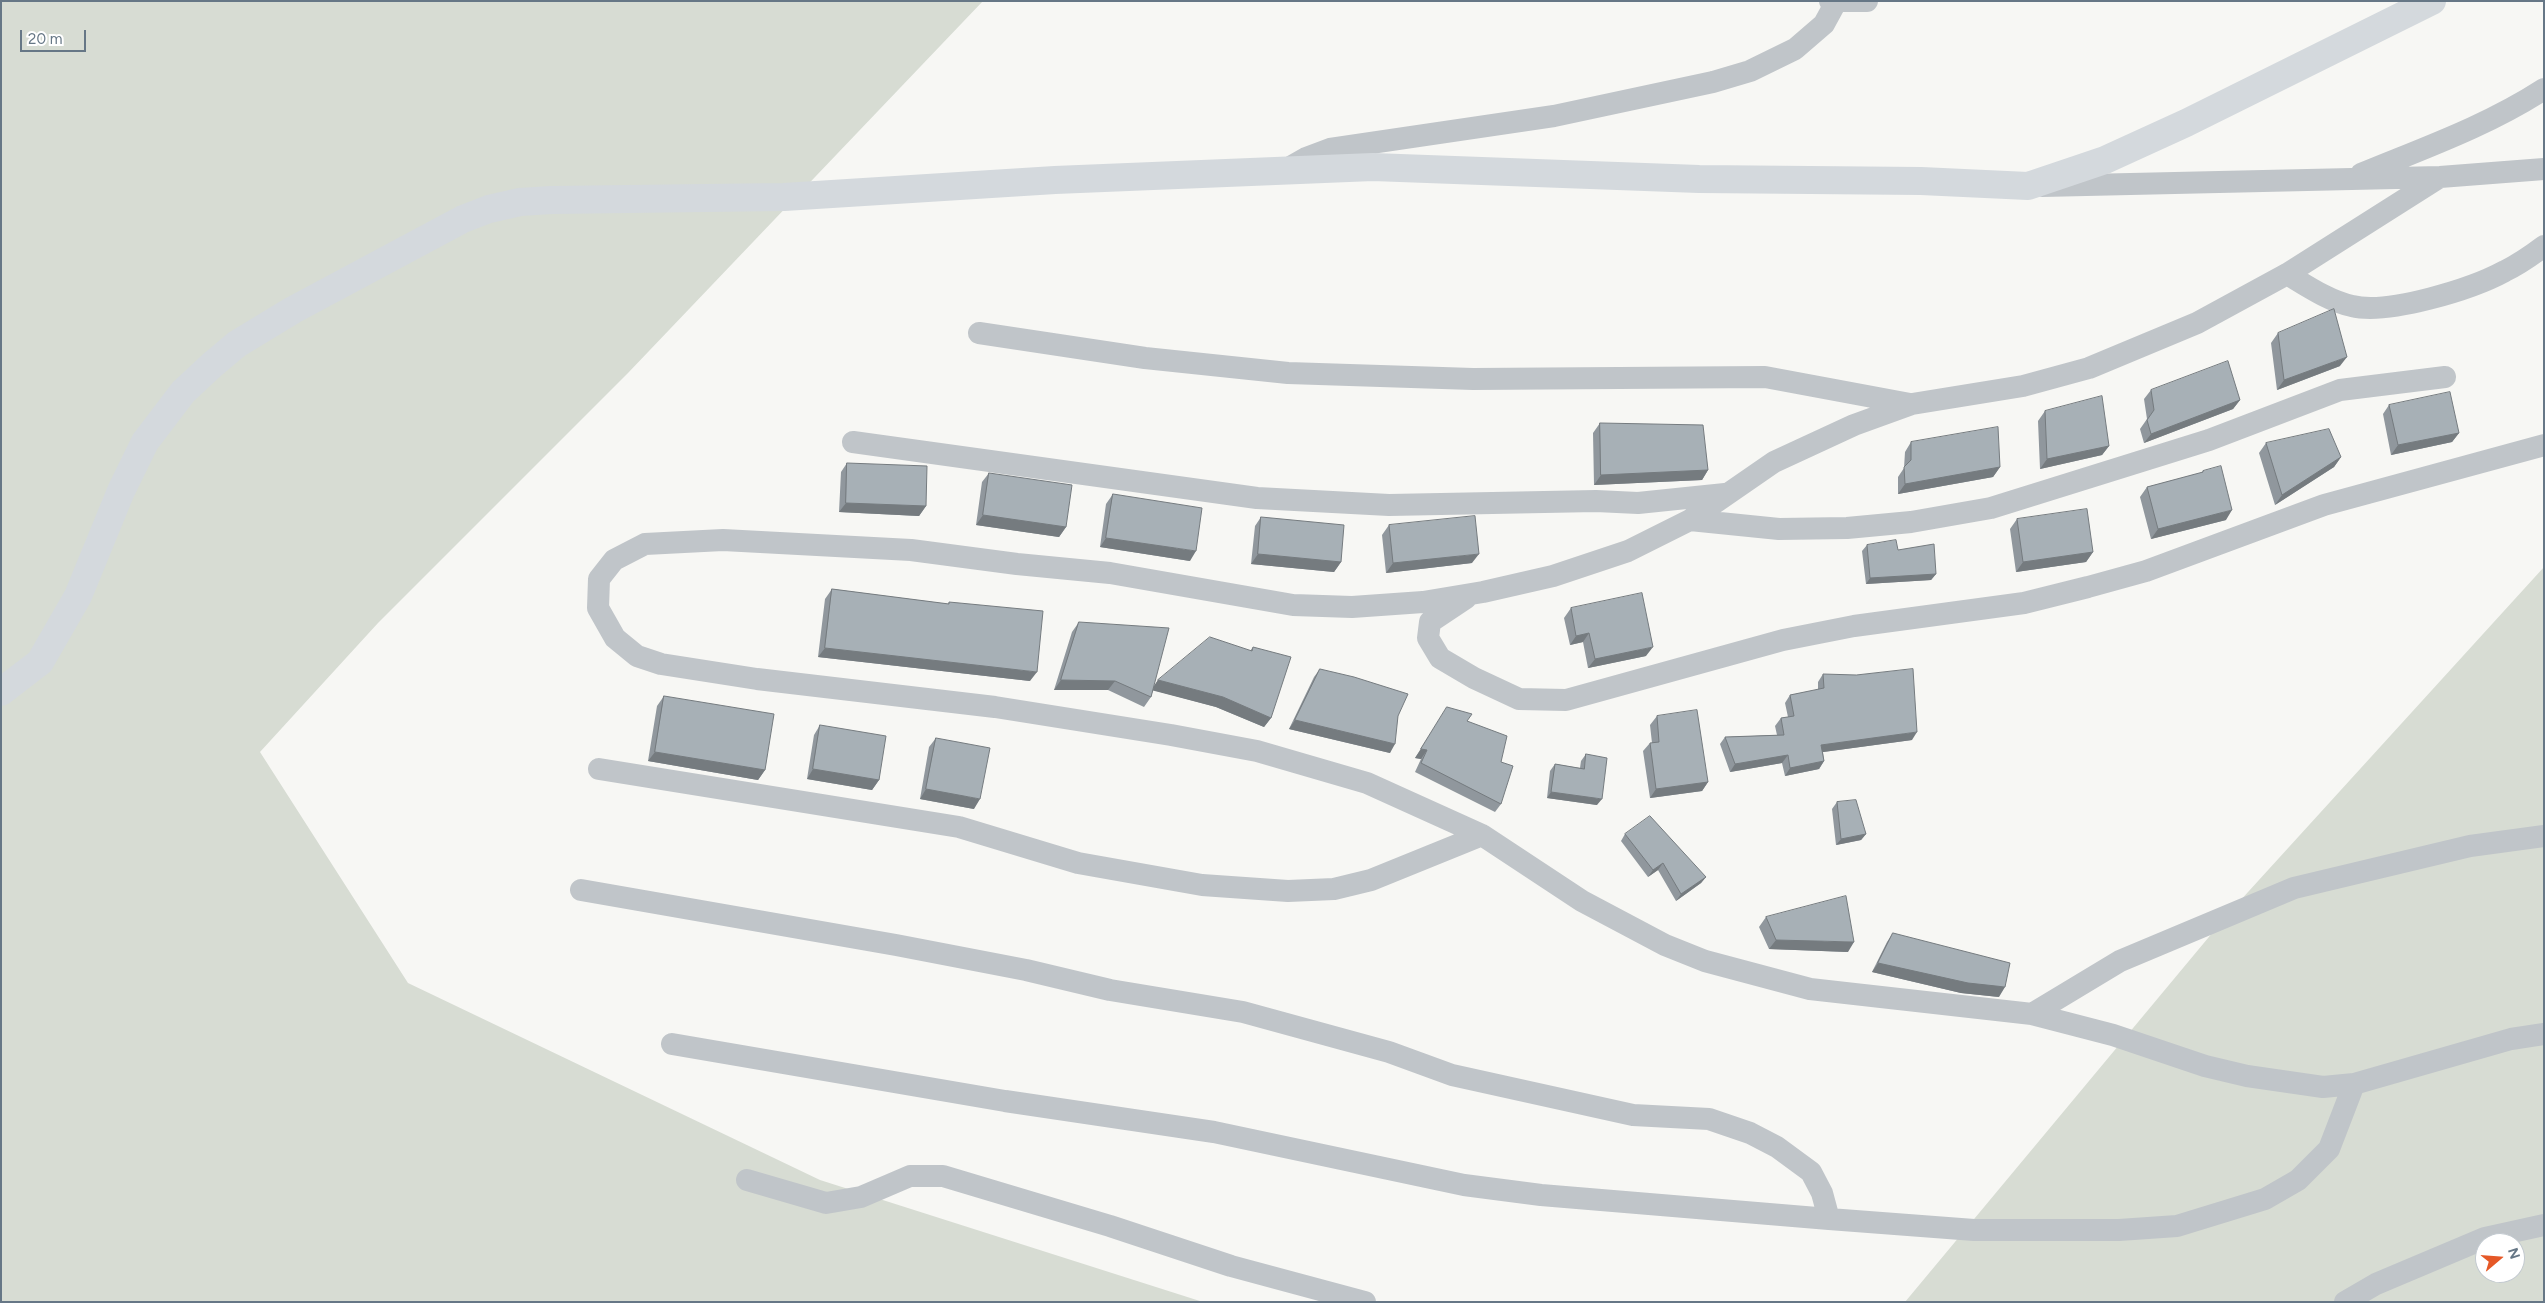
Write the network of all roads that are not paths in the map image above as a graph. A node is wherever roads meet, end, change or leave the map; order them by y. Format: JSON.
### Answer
{"nodes":[{"id":1,"x":1867,"y":1,"type":"edge"},
{"id":2,"x":2432,"y":1,"type":"edge"},
{"id":3,"x":1833,"y":2,"type":"edge"},
{"id":4,"x":2544,"y":89,"type":"edge"},
{"id":5,"x":2544,"y":169,"type":"edge"},
{"id":6,"x":1284,"y":171,"type":"junction"},
{"id":7,"x":2440,"y":177,"type":"junction"},
{"id":8,"x":2350,"y":179,"type":"junction"},
{"id":9,"x":2028,"y":186,"type":"junction"},
{"id":10,"x":2544,"y":246,"type":"edge"},
{"id":11,"x":2287,"y":274,"type":"junction"},
{"id":12,"x":979,"y":333,"type":"dead end"},
{"id":13,"x":2445,"y":377,"type":"dead end"},
{"id":14,"x":1912,"y":404,"type":"junction"},
{"id":15,"x":853,"y":442,"type":"dead end"},
{"id":16,"x":2544,"y":445,"type":"edge"},
{"id":17,"x":1726,"y":494,"type":"junction"},
{"id":18,"x":1690,"y":520,"type":"junction"},
{"id":19,"x":1474,"y":593,"type":"junction"},
{"id":20,"x":1,"y":692,"type":"edge"},
{"id":21,"x":599,"y":769,"type":"dead end"},
{"id":22,"x":1482,"y":835,"type":"junction"},
{"id":23,"x":2544,"y":836,"type":"edge"},
{"id":24,"x":581,"y":890,"type":"dead end"},
{"id":25,"x":2032,"y":1014,"type":"junction"},
{"id":26,"x":2544,"y":1034,"type":"edge"},
{"id":27,"x":672,"y":1044,"type":"dead end"},
{"id":28,"x":2354,"y":1084,"type":"junction"},
{"id":29,"x":747,"y":1180,"type":"dead end"},
{"id":30,"x":1829,"y":1219,"type":"junction"},
{"id":31,"x":2544,"y":1225,"type":"edge"},
{"id":32,"x":1365,"y":1302,"type":"edge"},
{"id":33,"x":2344,"y":1302,"type":"edge"}],
"edges":[{"from":1,"to":3,"type":"street"},
{"from":2,"to":9,"type":"main road"},
{"from":3,"to":6,"type":"street"},
{"from":4,"to":8,"type":"street"},
{"from":5,"to":7,"type":"street"},
{"from":6,"to":9,"type":"main road"},
{"from":6,"to":20,"type":"main road"},
{"from":7,"to":8,"type":"street"},
{"from":7,"to":11,"type":"street"},
{"from":8,"to":9,"type":"street"},
{"from":10,"to":11,"type":"street"},
{"from":11,"to":14,"type":"street"},
{"from":12,"to":14,"type":"street"},
{"from":13,"to":18,"type":"street"},
{"from":14,"to":17,"type":"street"},
{"from":15,"to":17,"type":"street"},
{"from":16,"to":19,"type":"street"},
{"from":17,"to":18,"type":"street"},
{"from":18,"to":19,"type":"street"},
{"from":19,"to":22,"type":"street"},
{"from":21,"to":22,"type":"street"},
{"from":22,"to":25,"type":"street"},
{"from":23,"to":25,"type":"street"},
{"from":24,"to":30,"type":"street"},
{"from":25,"to":28,"type":"street"},
{"from":26,"to":28,"type":"street"},
{"from":27,"to":30,"type":"street"},
{"from":28,"to":30,"type":"street"},
{"from":29,"to":32,"type":"street"},
{"from":31,"to":33,"type":"street"}]}
